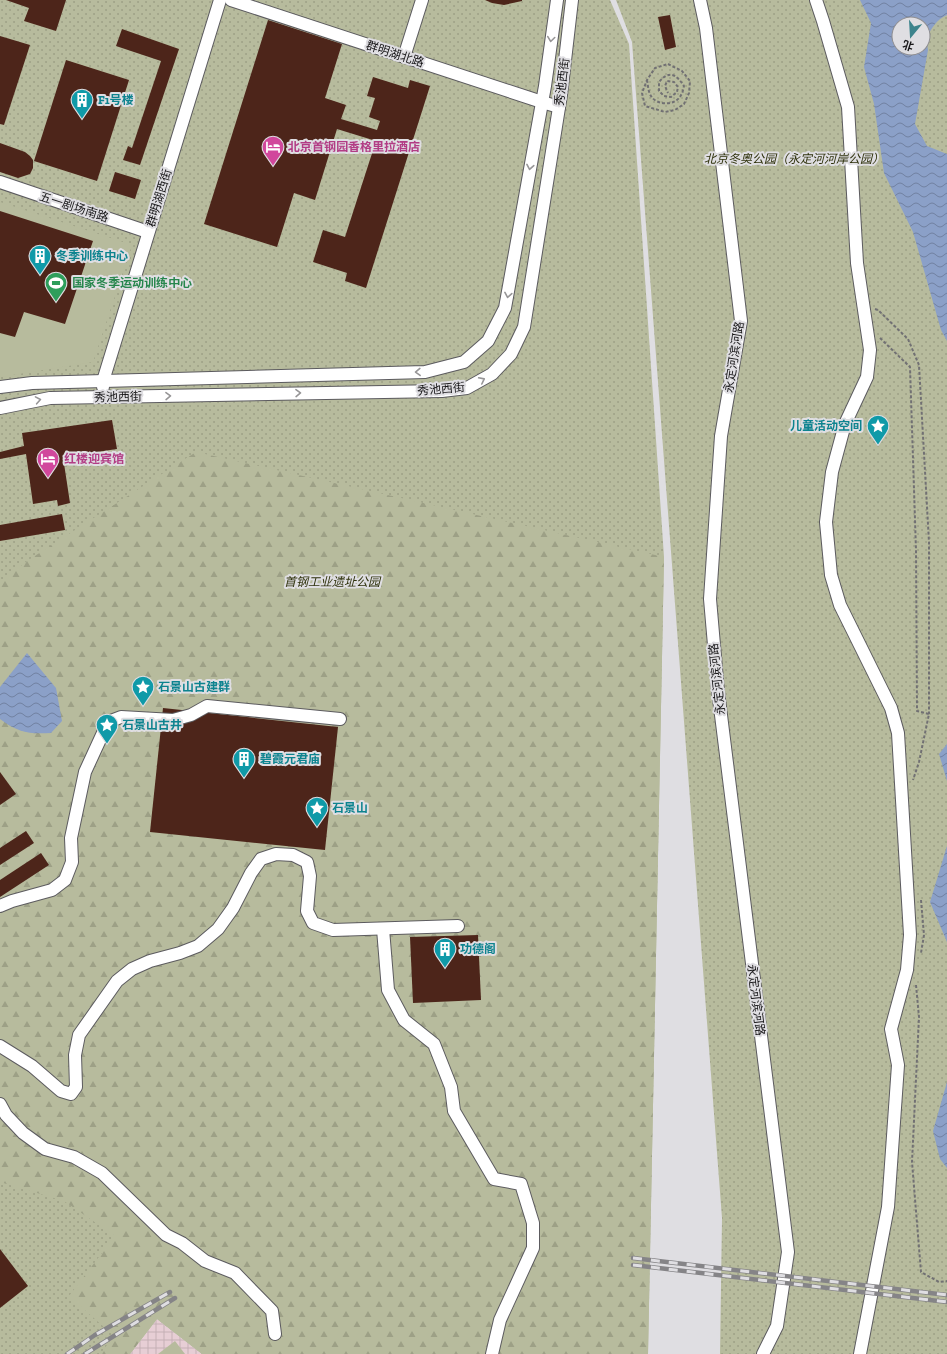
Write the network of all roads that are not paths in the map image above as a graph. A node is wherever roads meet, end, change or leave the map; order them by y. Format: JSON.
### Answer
{"nodes":[{"id":1,"x":220,"y":0,"type":"edge"},
{"id":2,"x":231,"y":0,"type":"edge"},
{"id":3,"x":422,"y":0,"type":"edge"},
{"id":4,"x":557,"y":0,"type":"edge"},
{"id":5,"x":572,"y":0,"type":"edge"},
{"id":6,"x":700,"y":0,"type":"edge"},
{"id":7,"x":816,"y":0,"type":"edge"},
{"id":8,"x":404,"y":57,"type":"junction"},
{"id":9,"x":542,"y":102,"type":"junction"},
{"id":10,"x":559,"y":107,"type":"junction"},
{"id":11,"x":0,"y":182,"type":"edge"},
{"id":12,"x":148,"y":232,"type":"junction"},
{"id":13,"x":102,"y":381,"type":"junction"},
{"id":14,"x":0,"y":387,"type":"edge"},
{"id":15,"x":104,"y":397,"type":"junction"},
{"id":16,"x":0,"y":408,"type":"edge"},
{"id":17,"x":340,"y":719,"type":"dead end"},
{"id":18,"x":0,"y":906,"type":"edge"},
{"id":19,"x":458,"y":926,"type":"dead end"},
{"id":20,"x":383,"y":929,"type":"junction"},
{"id":21,"x":0,"y":1046,"type":"edge"},
{"id":22,"x":0,"y":1104,"type":"edge"},
{"id":23,"x":275,"y":1334,"type":"dead end"},
{"id":24,"x":492,"y":1354,"type":"edge"},
{"id":25,"x":763,"y":1354,"type":"edge"},
{"id":26,"x":860,"y":1354,"type":"edge"}],
"edges":[{"from":1,"to":12,"type":"street","name":"群明湖西街"},
{"from":2,"to":8,"type":"street","name":"群明湖北路"},
{"from":3,"to":8,"type":"street"},
{"from":4,"to":9,"type":"street","name":"秀池西街","one_way":true},
{"from":5,"to":10,"type":"street","name":"秀池西街"},
{"from":6,"to":25,"type":"street","name":"永定河滨河路"},
{"from":7,"to":26,"type":"street"},
{"from":8,"to":9,"type":"street","name":"群明湖北路"},
{"from":9,"to":10,"type":"street","name":"群明湖北路"},
{"from":9,"to":13,"type":"street","name":"秀池西街","one_way":true},
{"from":15,"to":10,"type":"street","name":"秀池西街","one_way":true},
{"from":11,"to":12,"type":"street","name":"五一剧场南路"},
{"from":12,"to":13,"type":"street","name":"群明湖西街"},
{"from":13,"to":14,"type":"street","name":"秀池西街"},
{"from":13,"to":15,"type":"street","name":"群明湖西街"},
{"from":16,"to":15,"type":"street","name":"秀池西街","one_way":true},
{"from":17,"to":18,"type":"street"},
{"from":19,"to":20,"type":"street"},
{"from":20,"to":21,"type":"street"},
{"from":20,"to":24,"type":"street"},
{"from":22,"to":23,"type":"street"}]}
